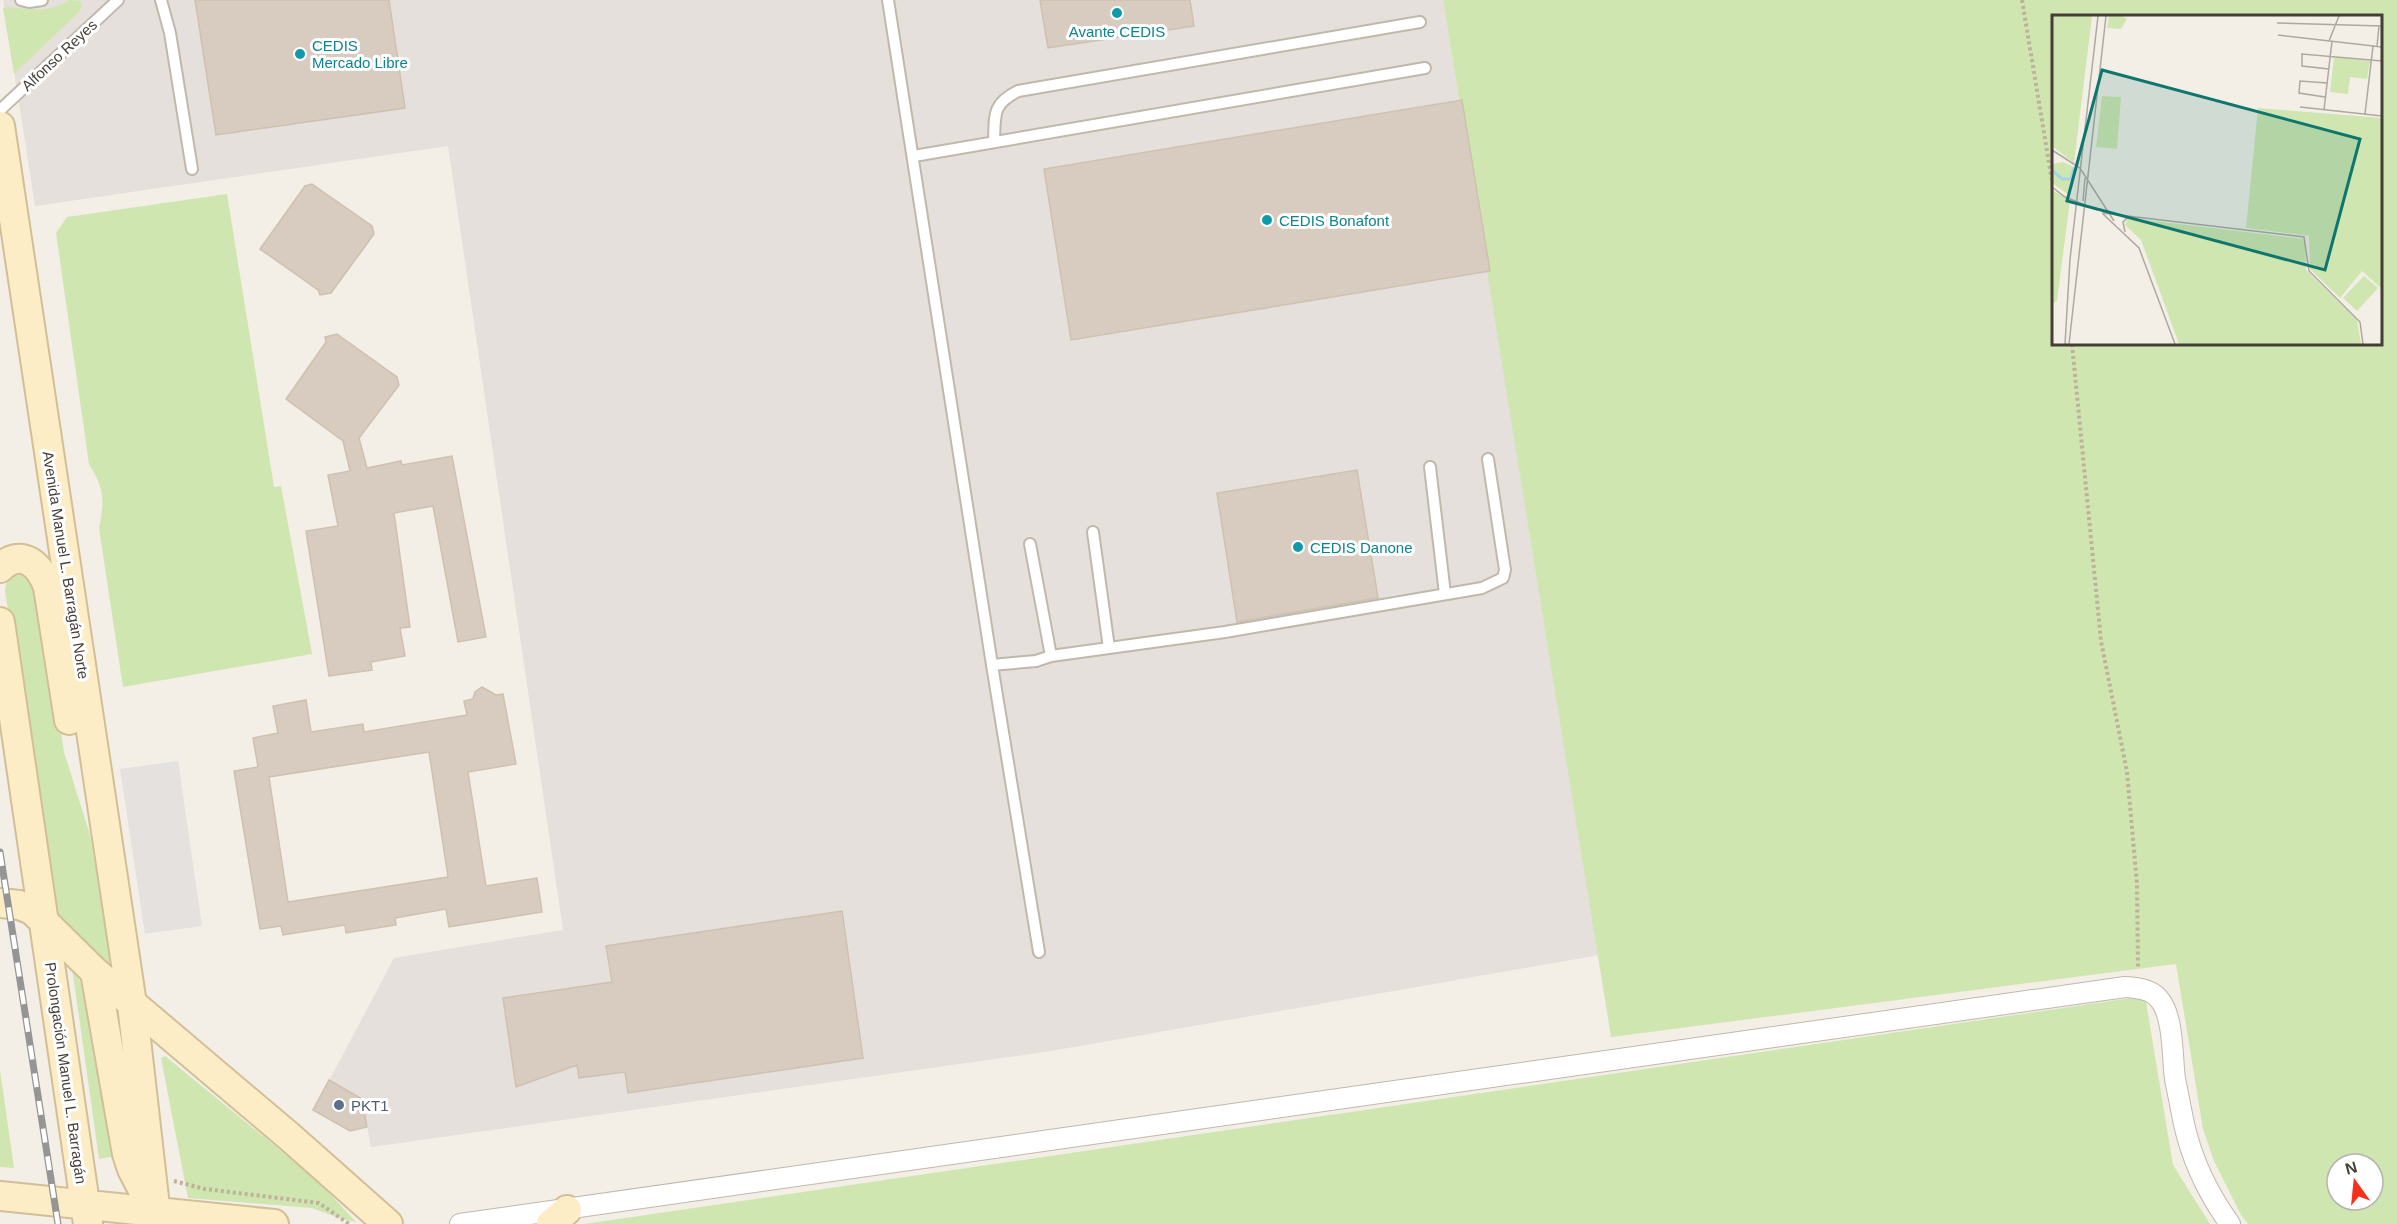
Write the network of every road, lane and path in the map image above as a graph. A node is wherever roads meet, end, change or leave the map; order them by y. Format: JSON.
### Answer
{"nodes":[{"id":1,"x":21,"y":0,"type":"edge"},
{"id":2,"x":42,"y":0,"type":"edge"},
{"id":3,"x":118,"y":0,"type":"edge"},
{"id":4,"x":161,"y":0,"type":"edge"},
{"id":5,"x":888,"y":0,"type":"edge"},
{"id":6,"x":2022,"y":0,"type":"edge"},
{"id":7,"x":1420,"y":22,"type":"dead end"},
{"id":8,"x":1425,"y":68,"type":"dead end"},
{"id":9,"x":0,"y":110,"type":"edge"},
{"id":10,"x":0,"y":126,"type":"edge"},
{"id":11,"x":994,"y":141,"type":"junction"},
{"id":12,"x":914,"y":156,"type":"junction"},
{"id":13,"x":192,"y":169,"type":"dead end"},
{"id":14,"x":2052,"y":181,"type":"edge"},
{"id":15,"x":2072,"y":345,"type":"edge"},
{"id":16,"x":1488,"y":459,"type":"dead end"},
{"id":17,"x":1430,"y":467,"type":"dead end"},
{"id":18,"x":1093,"y":532,"type":"dead end"},
{"id":19,"x":1030,"y":544,"type":"dead end"},
{"id":20,"x":0,"y":568,"type":"edge"},
{"id":21,"x":1445,"y":594,"type":"junction"},
{"id":22,"x":0,"y":622,"type":"edge"},
{"id":23,"x":1109,"y":648,"type":"junction"},
{"id":24,"x":1051,"y":656,"type":"junction"},
{"id":25,"x":992,"y":665,"type":"junction"},
{"id":26,"x":101,"y":801,"type":"junction"},
{"id":27,"x":0,"y":903,"type":"edge"},
{"id":28,"x":45,"y":921,"type":"junction"},
{"id":29,"x":1039,"y":952,"type":"dead end"},
{"id":30,"x":95,"y":972,"type":"junction"},
{"id":31,"x":2138,"y":988,"type":"junction"},
{"id":32,"x":132,"y":1004,"type":"junction"},
{"id":33,"x":0,"y":1196,"type":"edge"},
{"id":34,"x":87,"y":1215,"type":"edge"},
{"id":35,"x":559,"y":1217,"type":"edge"},
{"id":36,"x":156,"y":1218,"type":"edge"},
{"id":37,"x":274,"y":1224,"type":"edge"},
{"id":38,"x":388,"y":1224,"type":"edge"},
{"id":39,"x":460,"y":1224,"type":"edge"},
{"id":40,"x":2230,"y":1224,"type":"edge"}],
"edges":[{"from":1,"to":2,"type":"lane"},
{"from":3,"to":9,"type":"lane","name":"Alfonso Reyes"},
{"from":4,"to":13,"type":"lane"},
{"from":5,"to":12,"type":"lane"},
{"from":6,"to":14,"type":"path"},
{"from":7,"to":11,"type":"lane"},
{"from":8,"to":11,"type":"lane"},
{"from":10,"to":26,"type":"main road","name":"Avenida Manuel L. Barragán Norte"},
{"from":11,"to":12,"type":"lane"},
{"from":12,"to":25,"type":"lane"},
{"from":15,"to":31,"type":"path"},
{"from":16,"to":21,"type":"lane"},
{"from":17,"to":21,"type":"lane"},
{"from":18,"to":23,"type":"lane"},
{"from":19,"to":24,"type":"lane"},
{"from":20,"to":26,"type":"main road"},
{"from":21,"to":23,"type":"lane"},
{"from":22,"to":28,"type":"main road"},
{"from":23,"to":24,"type":"lane"},
{"from":24,"to":25,"type":"lane"},
{"from":25,"to":29,"type":"lane"},
{"from":26,"to":32,"type":"main road","name":"Avenida Manuel L. Barragán Norte"},
{"from":27,"to":28,"type":"main road"},
{"from":28,"to":30,"type":"main road"},
{"from":28,"to":34,"type":"main road","name":"Prolongación Manuel L. Barragán"},
{"from":30,"to":32,"type":"main road"},
{"from":30,"to":36,"type":"main road"},
{"from":31,"to":35,"type":"street"},
{"from":31,"to":40,"type":"street"},
{"from":32,"to":36,"type":"main road"},
{"from":32,"to":38,"type":"main road"},
{"from":33,"to":34,"type":"main road"},
{"from":34,"to":36,"type":"main road"},
{"from":35,"to":39,"type":"street"},
{"from":36,"to":37,"type":"main road"}]}
